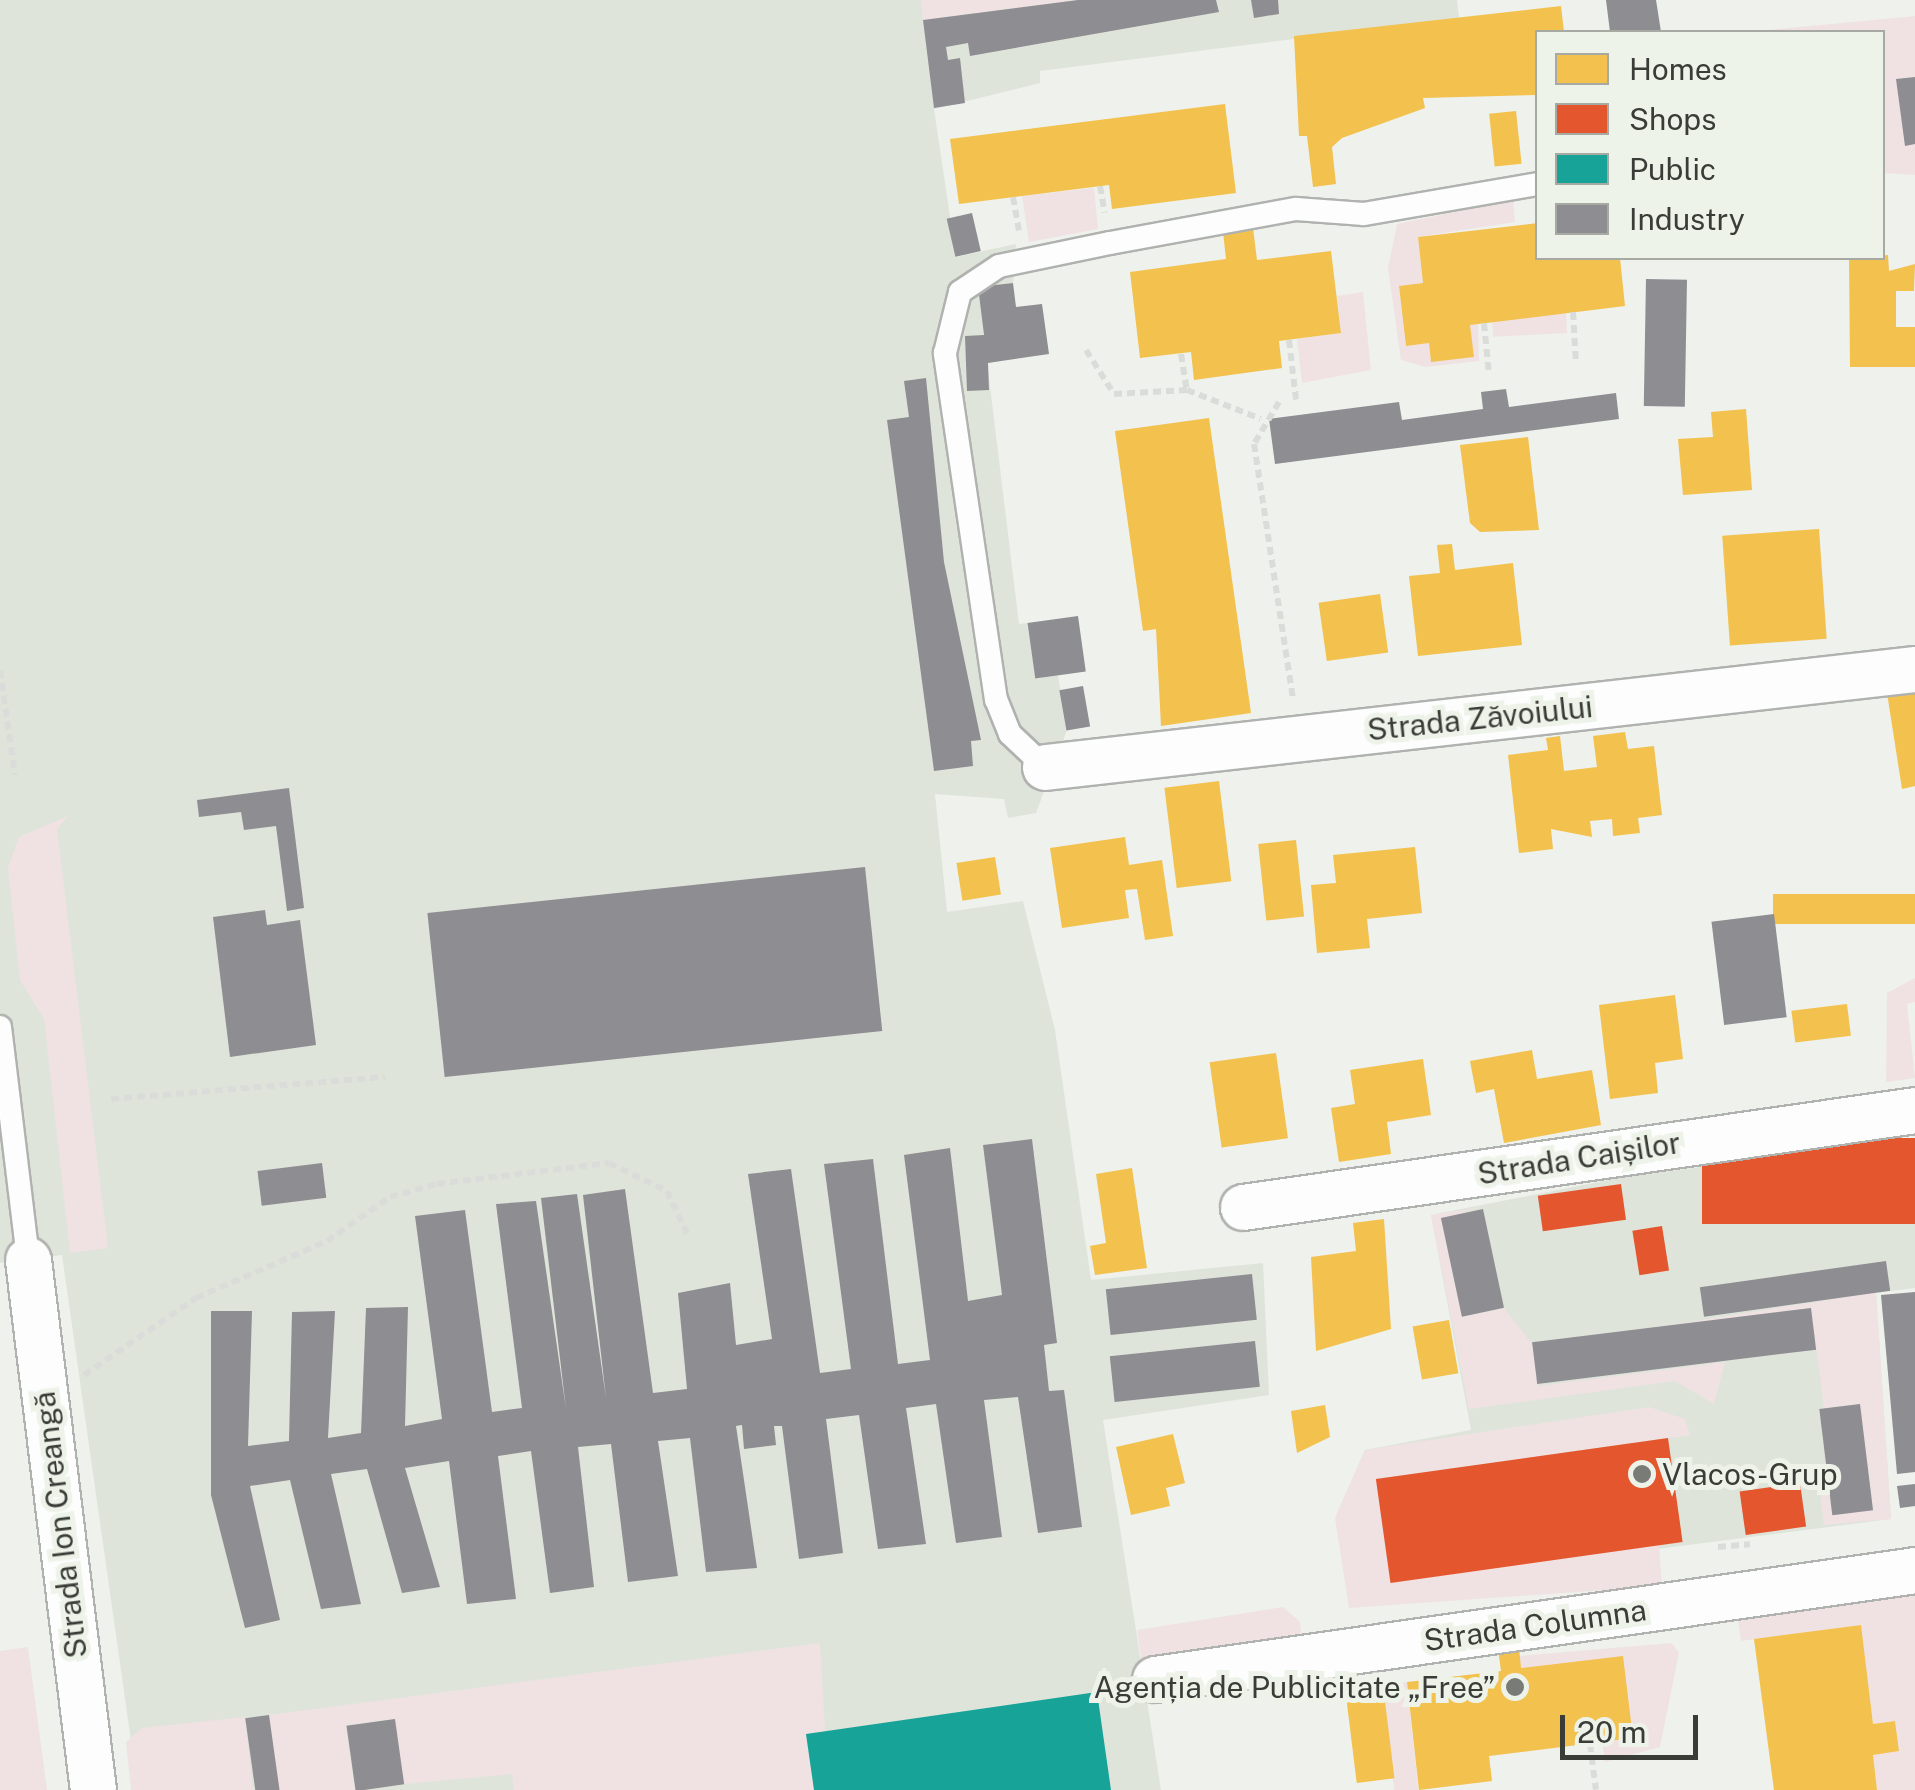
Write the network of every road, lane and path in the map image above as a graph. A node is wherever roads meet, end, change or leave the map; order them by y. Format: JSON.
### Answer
{"nodes":[{"id":1,"x":1535,"y":185,"type":"edge"},
{"id":2,"x":1573,"y":312,"type":"dead end"},
{"id":3,"x":1484,"y":322,"type":"dead end"},
{"id":4,"x":1289,"y":340,"type":"dead end"},
{"id":5,"x":1086,"y":350,"type":"dead end"},
{"id":6,"x":1181,"y":354,"type":"dead end"},
{"id":7,"x":1576,"y":364,"type":"dead end"},
{"id":8,"x":1489,"y":374,"type":"dead end"},
{"id":9,"x":1187,"y":390,"type":"junction"},
{"id":10,"x":1296,"y":400,"type":"dead end"},
{"id":11,"x":1278,"y":402,"type":"dead end"},
{"id":12,"x":1261,"y":419,"type":"junction"},
{"id":13,"x":0,"y":670,"type":"edge"},
{"id":14,"x":1915,"y":670,"type":"edge"},
{"id":15,"x":1300,"y":738,"type":"junction"},
{"id":16,"x":1045,"y":766,"type":"joint"},
{"id":17,"x":15,"y":775,"type":"dead end"},
{"id":18,"x":0,"y":1027,"type":"edge"},
{"id":19,"x":385,"y":1077,"type":"dead end"},
{"id":20,"x":111,"y":1098,"type":"dead end"},
{"id":21,"x":1915,"y":1110,"type":"edge"},
{"id":22,"x":1243,"y":1208,"type":"dead end"},
{"id":23,"x":689,"y":1238,"type":"dead end"},
{"id":24,"x":28,"y":1260,"type":"joint"},
{"id":25,"x":46,"y":1400,"type":"junction"},
{"id":26,"x":1915,"y":1570,"type":"edge"},
{"id":27,"x":1154,"y":1680,"type":"dead end"},
{"id":28,"x":1590,"y":1744,"type":"dead end"},
{"id":29,"x":92,"y":1790,"type":"edge"},
{"id":30,"x":1596,"y":1790,"type":"edge"}],
"edges":[{"from":1,"to":16,"type":"lane"},
{"from":2,"to":7,"type":"path"},
{"from":3,"to":8,"type":"path"},
{"from":4,"to":10,"type":"path"},
{"from":5,"to":9,"type":"path"},
{"from":6,"to":9,"type":"path"},
{"from":9,"to":12,"type":"path"},
{"from":11,"to":12,"type":"path"},
{"from":12,"to":15,"type":"path"},
{"from":13,"to":17,"type":"path"},
{"from":14,"to":15,"type":"street","name":"Strada Zăvoiului"},
{"from":15,"to":16,"type":"street","name":"Strada Zăvoiului"},
{"from":18,"to":24,"type":"lane"},
{"from":19,"to":20,"type":"path"},
{"from":21,"to":22,"type":"street","name":"Strada Caișilor"},
{"from":23,"to":25,"type":"path"},
{"from":24,"to":25,"type":"street","name":"Strada Ion Creangă"},
{"from":25,"to":29,"type":"street","name":"Strada Ion Creangă"},
{"from":26,"to":27,"type":"street","name":"Strada Columna"},
{"from":28,"to":30,"type":"path"}]}
